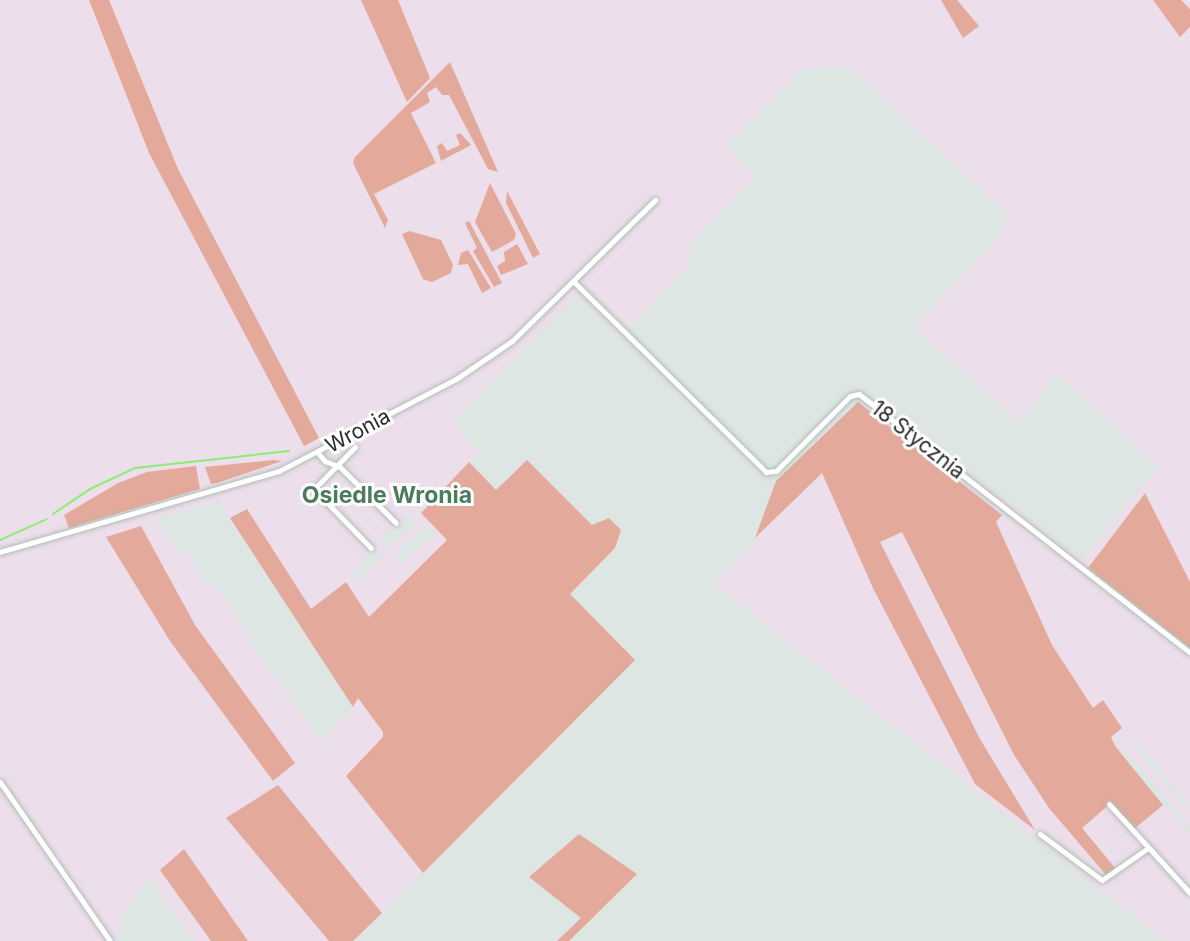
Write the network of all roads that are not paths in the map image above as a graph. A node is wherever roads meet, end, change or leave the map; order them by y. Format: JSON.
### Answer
{"nodes":[{"id":1,"x":655,"y":200,"type":"dead end"},
{"id":2,"x":573,"y":281,"type":"junction"},
{"id":3,"x":355,"y":447,"type":"dead end"},
{"id":4,"x":318,"y":453,"type":"junction"},
{"id":5,"x":333,"y":465,"type":"junction"},
{"id":6,"x":396,"y":523,"type":"dead end"},
{"id":7,"x":371,"y":548,"type":"dead end"},
{"id":8,"x":0,"y":552,"type":"edge"},
{"id":9,"x":1190,"y":653,"type":"edge"},
{"id":10,"x":0,"y":782,"type":"edge"},
{"id":11,"x":1109,"y":804,"type":"dead end"},
{"id":12,"x":1040,"y":834,"type":"dead end"},
{"id":13,"x":1148,"y":849,"type":"junction"},
{"id":14,"x":1190,"y":893,"type":"edge"},
{"id":15,"x":110,"y":941,"type":"edge"}],
"edges":[{"from":1,"to":2,"type":"street","name":"Wronia"},
{"from":2,"to":4,"type":"street","name":"Wronia"},
{"from":2,"to":9,"type":"street","name":"18 Stycznia"},
{"from":3,"to":5,"type":"street"},
{"from":4,"to":5,"type":"street"},
{"from":4,"to":8,"type":"street","name":"Wronia"},
{"from":5,"to":6,"type":"street"},
{"from":5,"to":7,"type":"street"},
{"from":10,"to":15,"type":"street"},
{"from":11,"to":13,"type":"street"},
{"from":12,"to":13,"type":"street"},
{"from":13,"to":14,"type":"street"}]}
